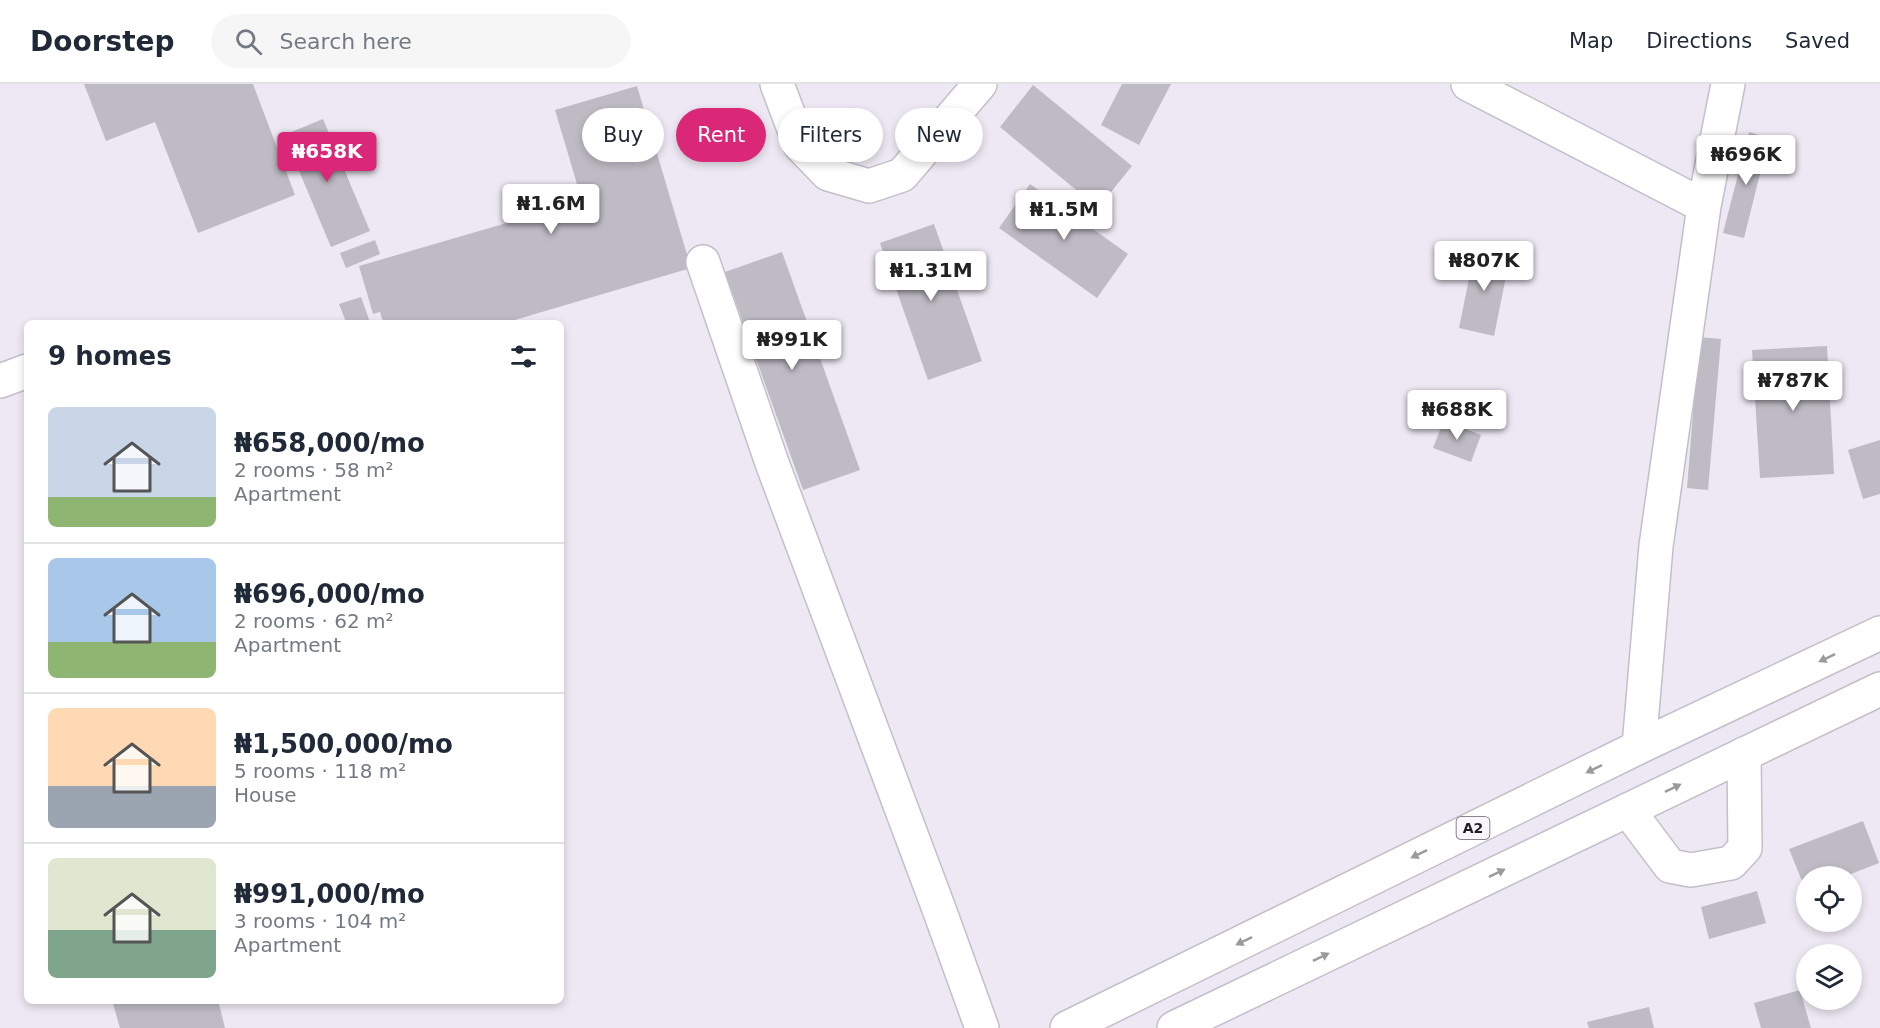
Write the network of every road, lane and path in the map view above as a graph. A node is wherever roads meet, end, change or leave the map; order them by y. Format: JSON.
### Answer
{"nodes":[{"id":1,"x":777,"y":84,"type":"edge"},
{"id":2,"x":980,"y":84,"type":"edge"},
{"id":3,"x":1468,"y":84,"type":"edge"},
{"id":4,"x":1728,"y":84,"type":"edge"},
{"id":5,"x":1704,"y":206,"type":"junction"},
{"id":6,"x":703,"y":262,"type":"dead end"},
{"id":7,"x":24,"y":372,"type":"edge"},
{"id":8,"x":0,"y":381,"type":"edge"},
{"id":9,"x":1880,"y":633,"type":"edge"},
{"id":10,"x":1880,"y":689,"type":"edge"},
{"id":11,"x":1639,"y":747,"type":"junction"},
{"id":12,"x":1744,"y":754,"type":"junction"},
{"id":13,"x":1628,"y":810,"type":"junction"},
{"id":14,"x":982,"y":1028,"type":"edge"},
{"id":15,"x":1067,"y":1028,"type":"edge"},
{"id":16,"x":1175,"y":1028,"type":"edge"}],
"edges":[{"from":1,"to":2,"type":"main road"},
{"from":3,"to":5,"type":"main road"},
{"from":4,"to":5,"type":"main road"},
{"from":5,"to":11,"type":"main road"},
{"from":6,"to":14,"type":"main road"},
{"from":7,"to":8,"type":"main road"},
{"from":9,"to":11,"type":"main road","number":"A2","one_way":true},
{"from":10,"to":12,"type":"main road"},
{"from":11,"to":15,"type":"main road","number":"A2","one_way":true},
{"from":13,"to":12,"type":"main road","one_way":true},
{"from":12,"to":13,"type":"main road"},
{"from":16,"to":13,"type":"main road","one_way":true}]}
